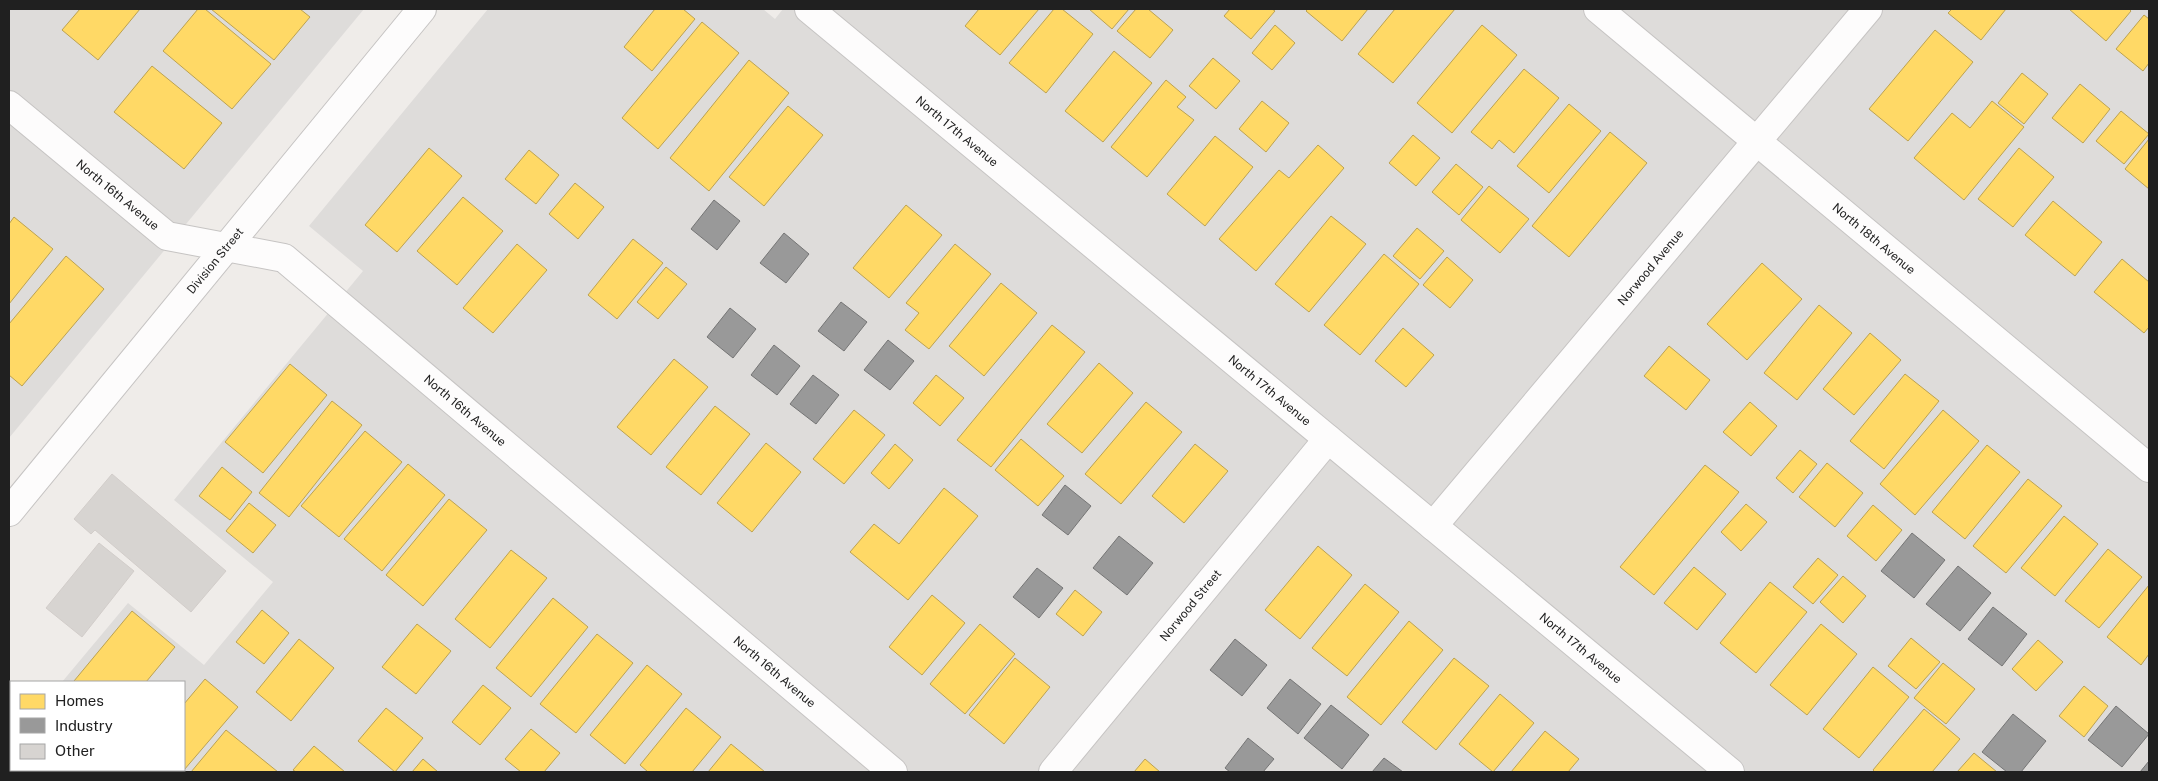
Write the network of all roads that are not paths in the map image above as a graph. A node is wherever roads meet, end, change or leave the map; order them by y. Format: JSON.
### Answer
{"nodes":[{"id":1,"x":422,"y":9,"type":"edge"},
{"id":2,"x":809,"y":9,"type":"edge"},
{"id":3,"x":1598,"y":9,"type":"edge"},
{"id":4,"x":1868,"y":9,"type":"edge"},
{"id":5,"x":9,"y":105,"type":"edge"},
{"id":6,"x":1757,"y":140,"type":"junction"},
{"id":7,"x":227,"y":246,"type":"junction"},
{"id":8,"x":1328,"y":439,"type":"junction"},
{"id":9,"x":2149,"y":468,"type":"edge"},
{"id":10,"x":9,"y":512,"type":"edge"},
{"id":11,"x":1433,"y":526,"type":"junction"},
{"id":12,"x":893,"y":772,"type":"edge"},
{"id":13,"x":1053,"y":772,"type":"edge"},
{"id":14,"x":1730,"y":772,"type":"edge"}],
"edges":[{"from":1,"to":7,"type":"street","name":"Division Street"},
{"from":2,"to":8,"type":"street","name":"North 17th Avenue"},
{"from":3,"to":6,"type":"street","name":"North 18th Avenue"},
{"from":4,"to":6,"type":"street","name":"Norwood Avenue"},
{"from":5,"to":7,"type":"street","name":"North 16th Avenue"},
{"from":6,"to":9,"type":"street","name":"North 18th Avenue"},
{"from":6,"to":11,"type":"street","name":"Norwood Avenue"},
{"from":7,"to":10,"type":"street","name":"Division Street"},
{"from":7,"to":12,"type":"street","name":"North 16th Avenue"},
{"from":8,"to":11,"type":"street","name":"North 17th Avenue"},
{"from":8,"to":13,"type":"street","name":"Norwood Street"},
{"from":11,"to":14,"type":"street","name":"North 17th Avenue"}]}
